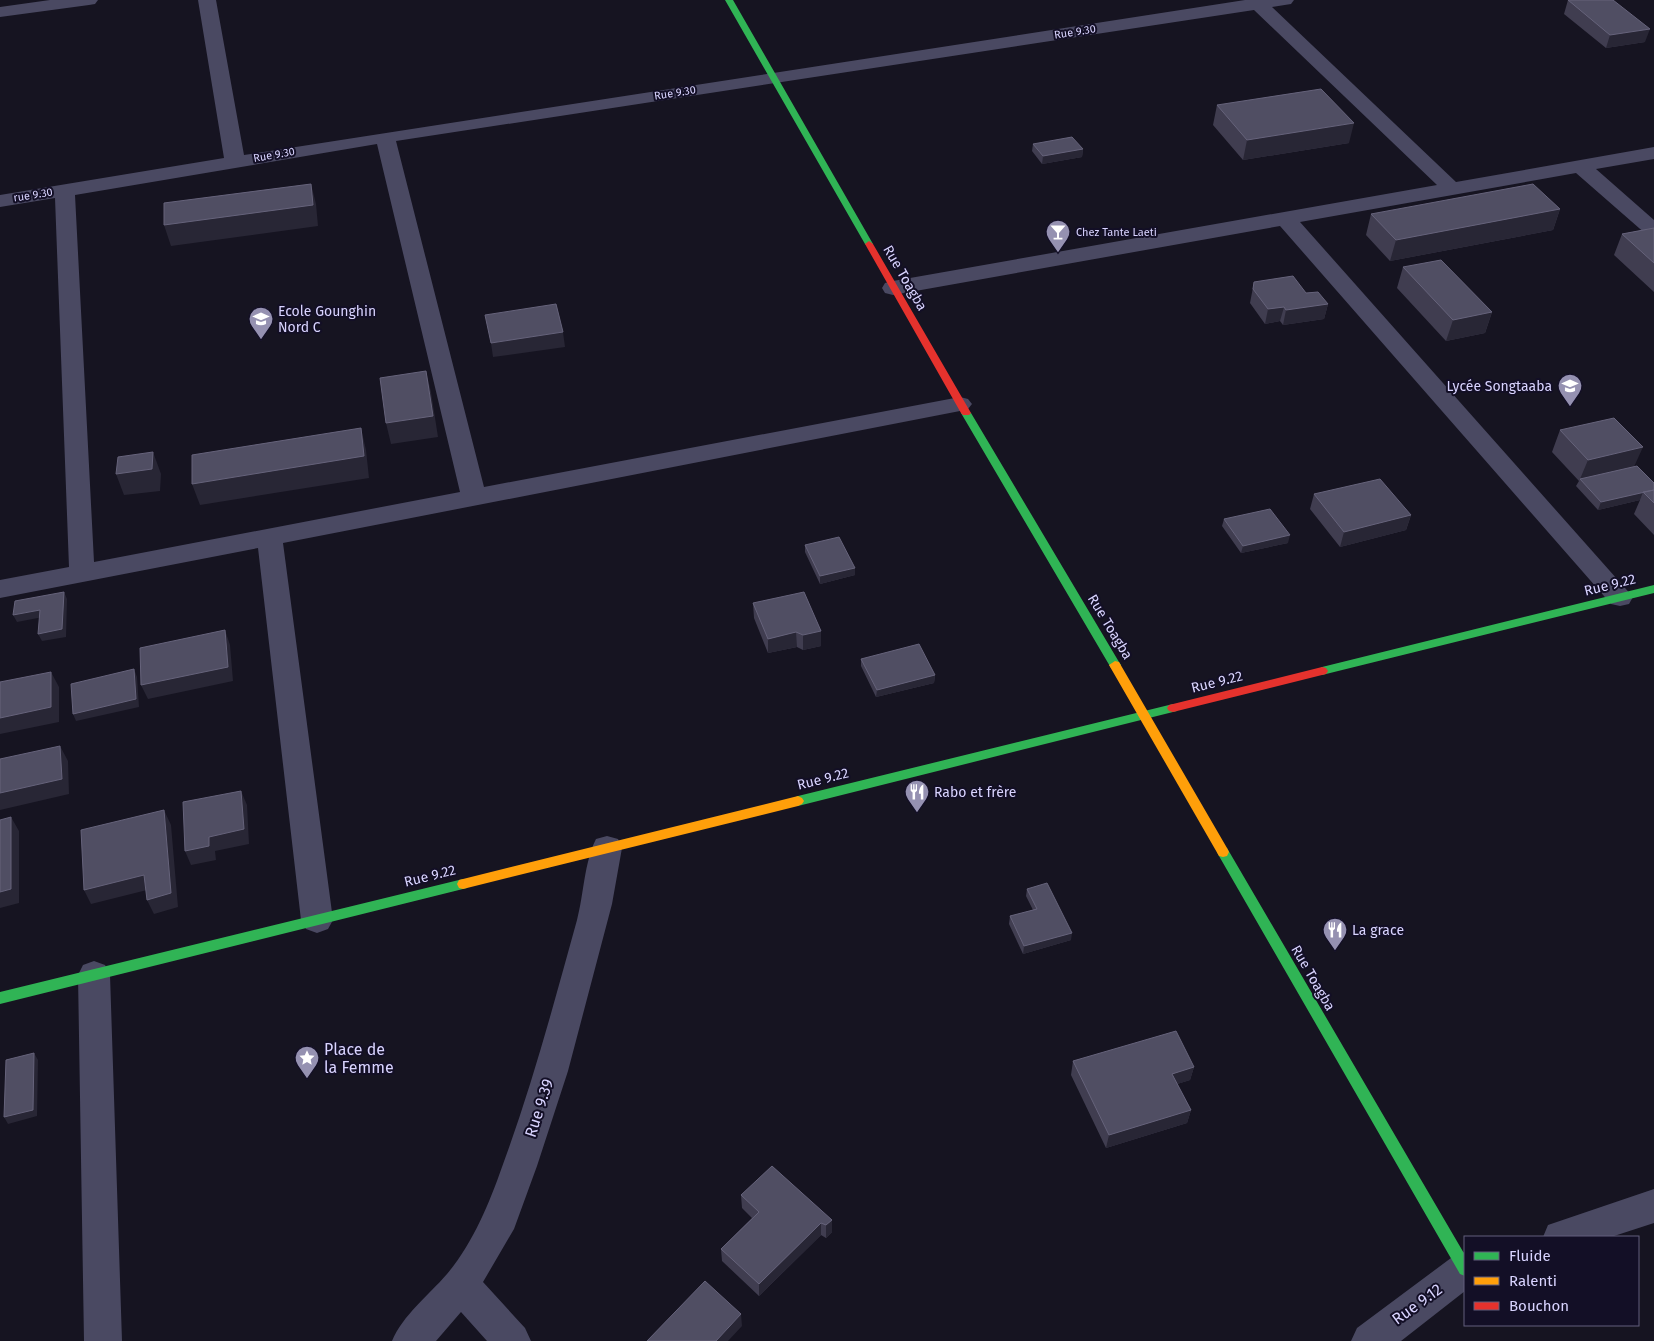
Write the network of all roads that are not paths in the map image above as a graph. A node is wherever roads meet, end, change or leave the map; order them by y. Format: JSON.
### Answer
{"nodes":[{"id":1,"x":89,"y":0,"type":"edge"},
{"id":2,"x":207,"y":0,"type":"edge"},
{"id":3,"x":729,"y":0,"type":"edge"},
{"id":4,"x":1285,"y":0,"type":"edge"},
{"id":5,"x":1256,"y":2,"type":"edge"},
{"id":6,"x":5,"y":8,"type":"edge"},
{"id":7,"x":774,"y":78,"type":"junction"},
{"id":8,"x":385,"y":137,"type":"junction"},
{"id":9,"x":1654,"y":153,"type":"edge"},
{"id":10,"x":235,"y":162,"type":"junction"},
{"id":11,"x":1580,"y":166,"type":"junction"},
{"id":12,"x":65,"y":190,"type":"junction"},
{"id":13,"x":1453,"y":190,"type":"junction"},
{"id":14,"x":0,"y":201,"type":"edge"},
{"id":15,"x":1285,"y":218,"type":"junction"},
{"id":16,"x":1654,"y":231,"type":"edge"},
{"id":17,"x":894,"y":288,"type":"junction"},
{"id":18,"x":960,"y":404,"type":"junction"},
{"id":19,"x":474,"y":497,"type":"junction"},
{"id":20,"x":269,"y":537,"type":"junction"},
{"id":21,"x":82,"y":572,"type":"junction"},
{"id":22,"x":0,"y":588,"type":"edge"},
{"id":23,"x":1654,"y":589,"type":"edge"},
{"id":24,"x":1620,"y":598,"type":"junction"},
{"id":25,"x":1144,"y":715,"type":"junction"},
{"id":26,"x":607,"y":848,"type":"junction"},
{"id":27,"x":317,"y":920,"type":"junction"},
{"id":28,"x":94,"y":975,"type":"junction"},
{"id":29,"x":0,"y":998,"type":"edge"},
{"id":30,"x":1654,"y":1206,"type":"edge"},
{"id":31,"x":1564,"y":1236,"type":"edge"},
{"id":32,"x":1464,"y":1270,"type":"edge"},
{"id":33,"x":461,"y":1285,"type":"junction"},
{"id":34,"x":103,"y":1341,"type":"edge"},
{"id":35,"x":412,"y":1341,"type":"edge"},
{"id":36,"x":512,"y":1341,"type":"edge"},
{"id":37,"x":1370,"y":1341,"type":"edge"}],
"edges":[{"from":1,"to":6,"type":"street"},
{"from":2,"to":10,"type":"street"},
{"from":3,"to":7,"type":"street","name":"Rue Toagba"},
{"from":4,"to":5,"type":"street","name":"Rue 9.30"},
{"from":5,"to":7,"type":"street","name":"Rue 9.30"},
{"from":5,"to":13,"type":"street"},
{"from":7,"to":8,"type":"street","name":"Rue 9.30"},
{"from":7,"to":17,"type":"street","name":"Rue Toagba"},
{"from":8,"to":10,"type":"street","name":"Rue 9.30"},
{"from":8,"to":19,"type":"street"},
{"from":9,"to":11,"type":"street"},
{"from":10,"to":12,"type":"street","name":"Rue 9.30"},
{"from":11,"to":13,"type":"street"},
{"from":11,"to":16,"type":"street"},
{"from":12,"to":14,"type":"street","name":"rue 9.30"},
{"from":12,"to":21,"type":"street"},
{"from":13,"to":15,"type":"street"},
{"from":15,"to":17,"type":"street"},
{"from":15,"to":24,"type":"street"},
{"from":17,"to":18,"type":"street","name":"Rue Toagba"},
{"from":18,"to":19,"type":"street"},
{"from":18,"to":25,"type":"street","name":"Rue Toagba"},
{"from":19,"to":20,"type":"street"},
{"from":20,"to":21,"type":"street"},
{"from":20,"to":27,"type":"street"},
{"from":21,"to":22,"type":"street"},
{"from":23,"to":24,"type":"street","name":"Rue 9.22"},
{"from":24,"to":25,"type":"street","name":"Rue 9.22"},
{"from":25,"to":26,"type":"street","name":"Rue 9.22"},
{"from":25,"to":32,"type":"street","name":"Rue Toagba"},
{"from":26,"to":27,"type":"street","name":"Rue 9.22"},
{"from":26,"to":33,"type":"street","name":"Rue 9.39"},
{"from":27,"to":28,"type":"street","name":"Rue 9.22"},
{"from":28,"to":29,"type":"street","name":"Rue 9.22"},
{"from":28,"to":34,"type":"street"},
{"from":30,"to":31,"type":"street"},
{"from":32,"to":37,"type":"street","name":"Rue 9.12"},
{"from":33,"to":35,"type":"street","name":"Rue 9.39"},
{"from":33,"to":36,"type":"street"}]}
